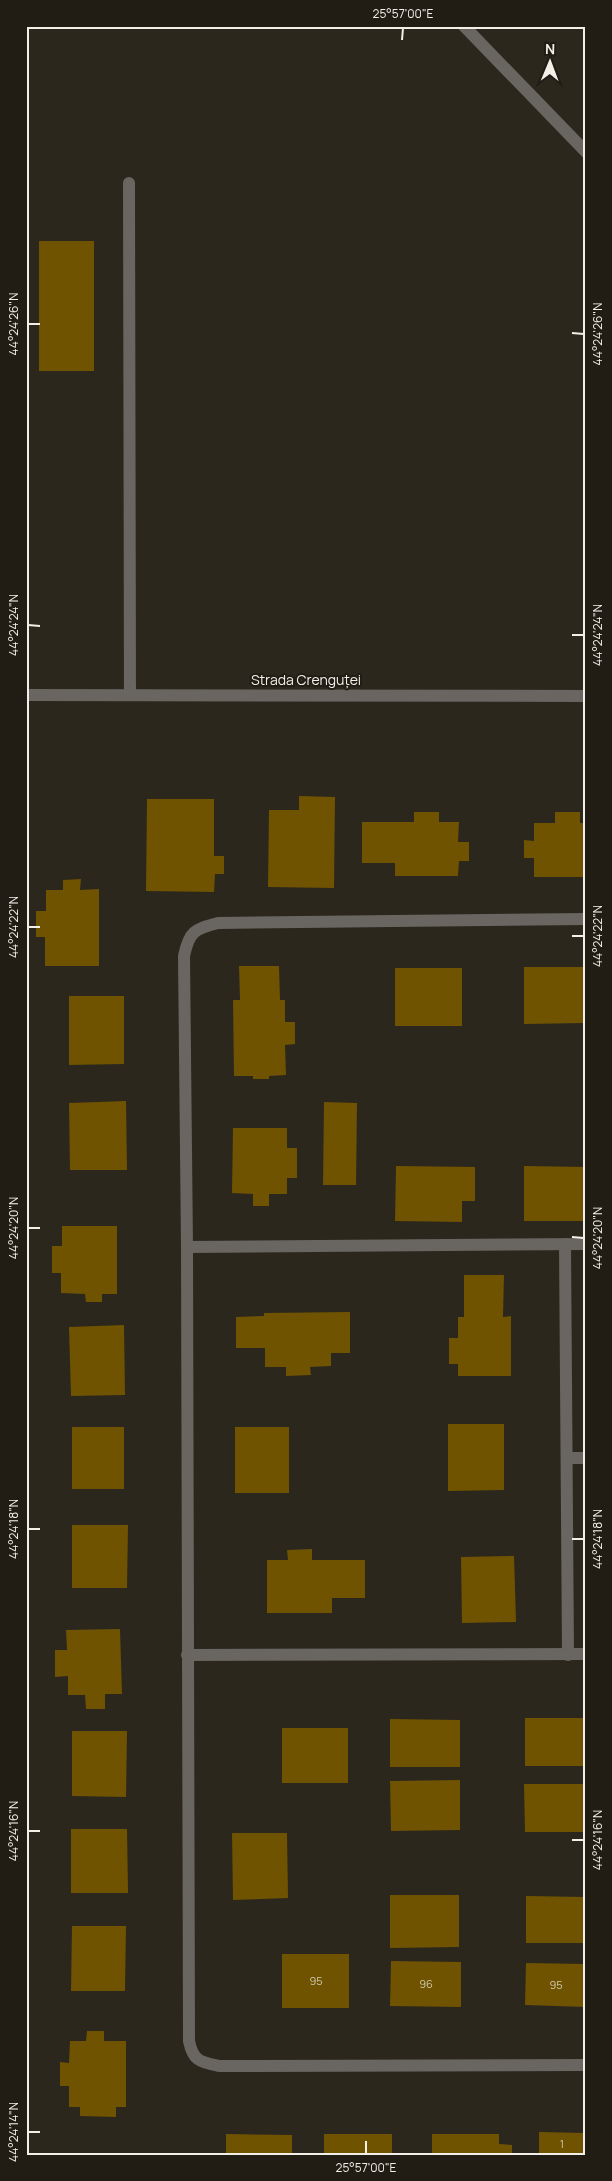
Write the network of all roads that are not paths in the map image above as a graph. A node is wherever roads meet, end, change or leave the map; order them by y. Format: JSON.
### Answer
{"nodes":[{"id":1,"x":464,"y":26,"type":"edge"},
{"id":2,"x":586,"y":152,"type":"edge"},
{"id":3,"x":129,"y":183,"type":"dead end"},
{"id":4,"x":26,"y":695,"type":"edge"},
{"id":5,"x":130,"y":695,"type":"junction"},
{"id":6,"x":586,"y":696,"type":"edge"},
{"id":7,"x":586,"y":919,"type":"edge"},
{"id":8,"x":565,"y":1244,"type":"junction"},
{"id":9,"x":586,"y":1244,"type":"edge"},
{"id":10,"x":187,"y":1247,"type":"junction"},
{"id":11,"x":567,"y":1458,"type":"junction"},
{"id":12,"x":586,"y":1458,"type":"edge"},
{"id":13,"x":586,"y":1654,"type":"edge"},
{"id":14,"x":187,"y":1655,"type":"junction"},
{"id":15,"x":568,"y":1655,"type":"junction"},
{"id":16,"x":586,"y":2064,"type":"edge"}],
"edges":[{"from":1,"to":2,"type":"street"},
{"from":3,"to":5,"type":"street"},
{"from":4,"to":5,"type":"street","name":"Strada Crenguței"},
{"from":5,"to":6,"type":"street","name":"Strada Crenguței"},
{"from":7,"to":10,"type":"street"},
{"from":8,"to":9,"type":"street"},
{"from":8,"to":10,"type":"street"},
{"from":8,"to":11,"type":"street"},
{"from":10,"to":14,"type":"street"},
{"from":11,"to":12,"type":"street"},
{"from":11,"to":15,"type":"street"},
{"from":13,"to":15,"type":"street"},
{"from":14,"to":15,"type":"street"},
{"from":14,"to":16,"type":"street"}]}
